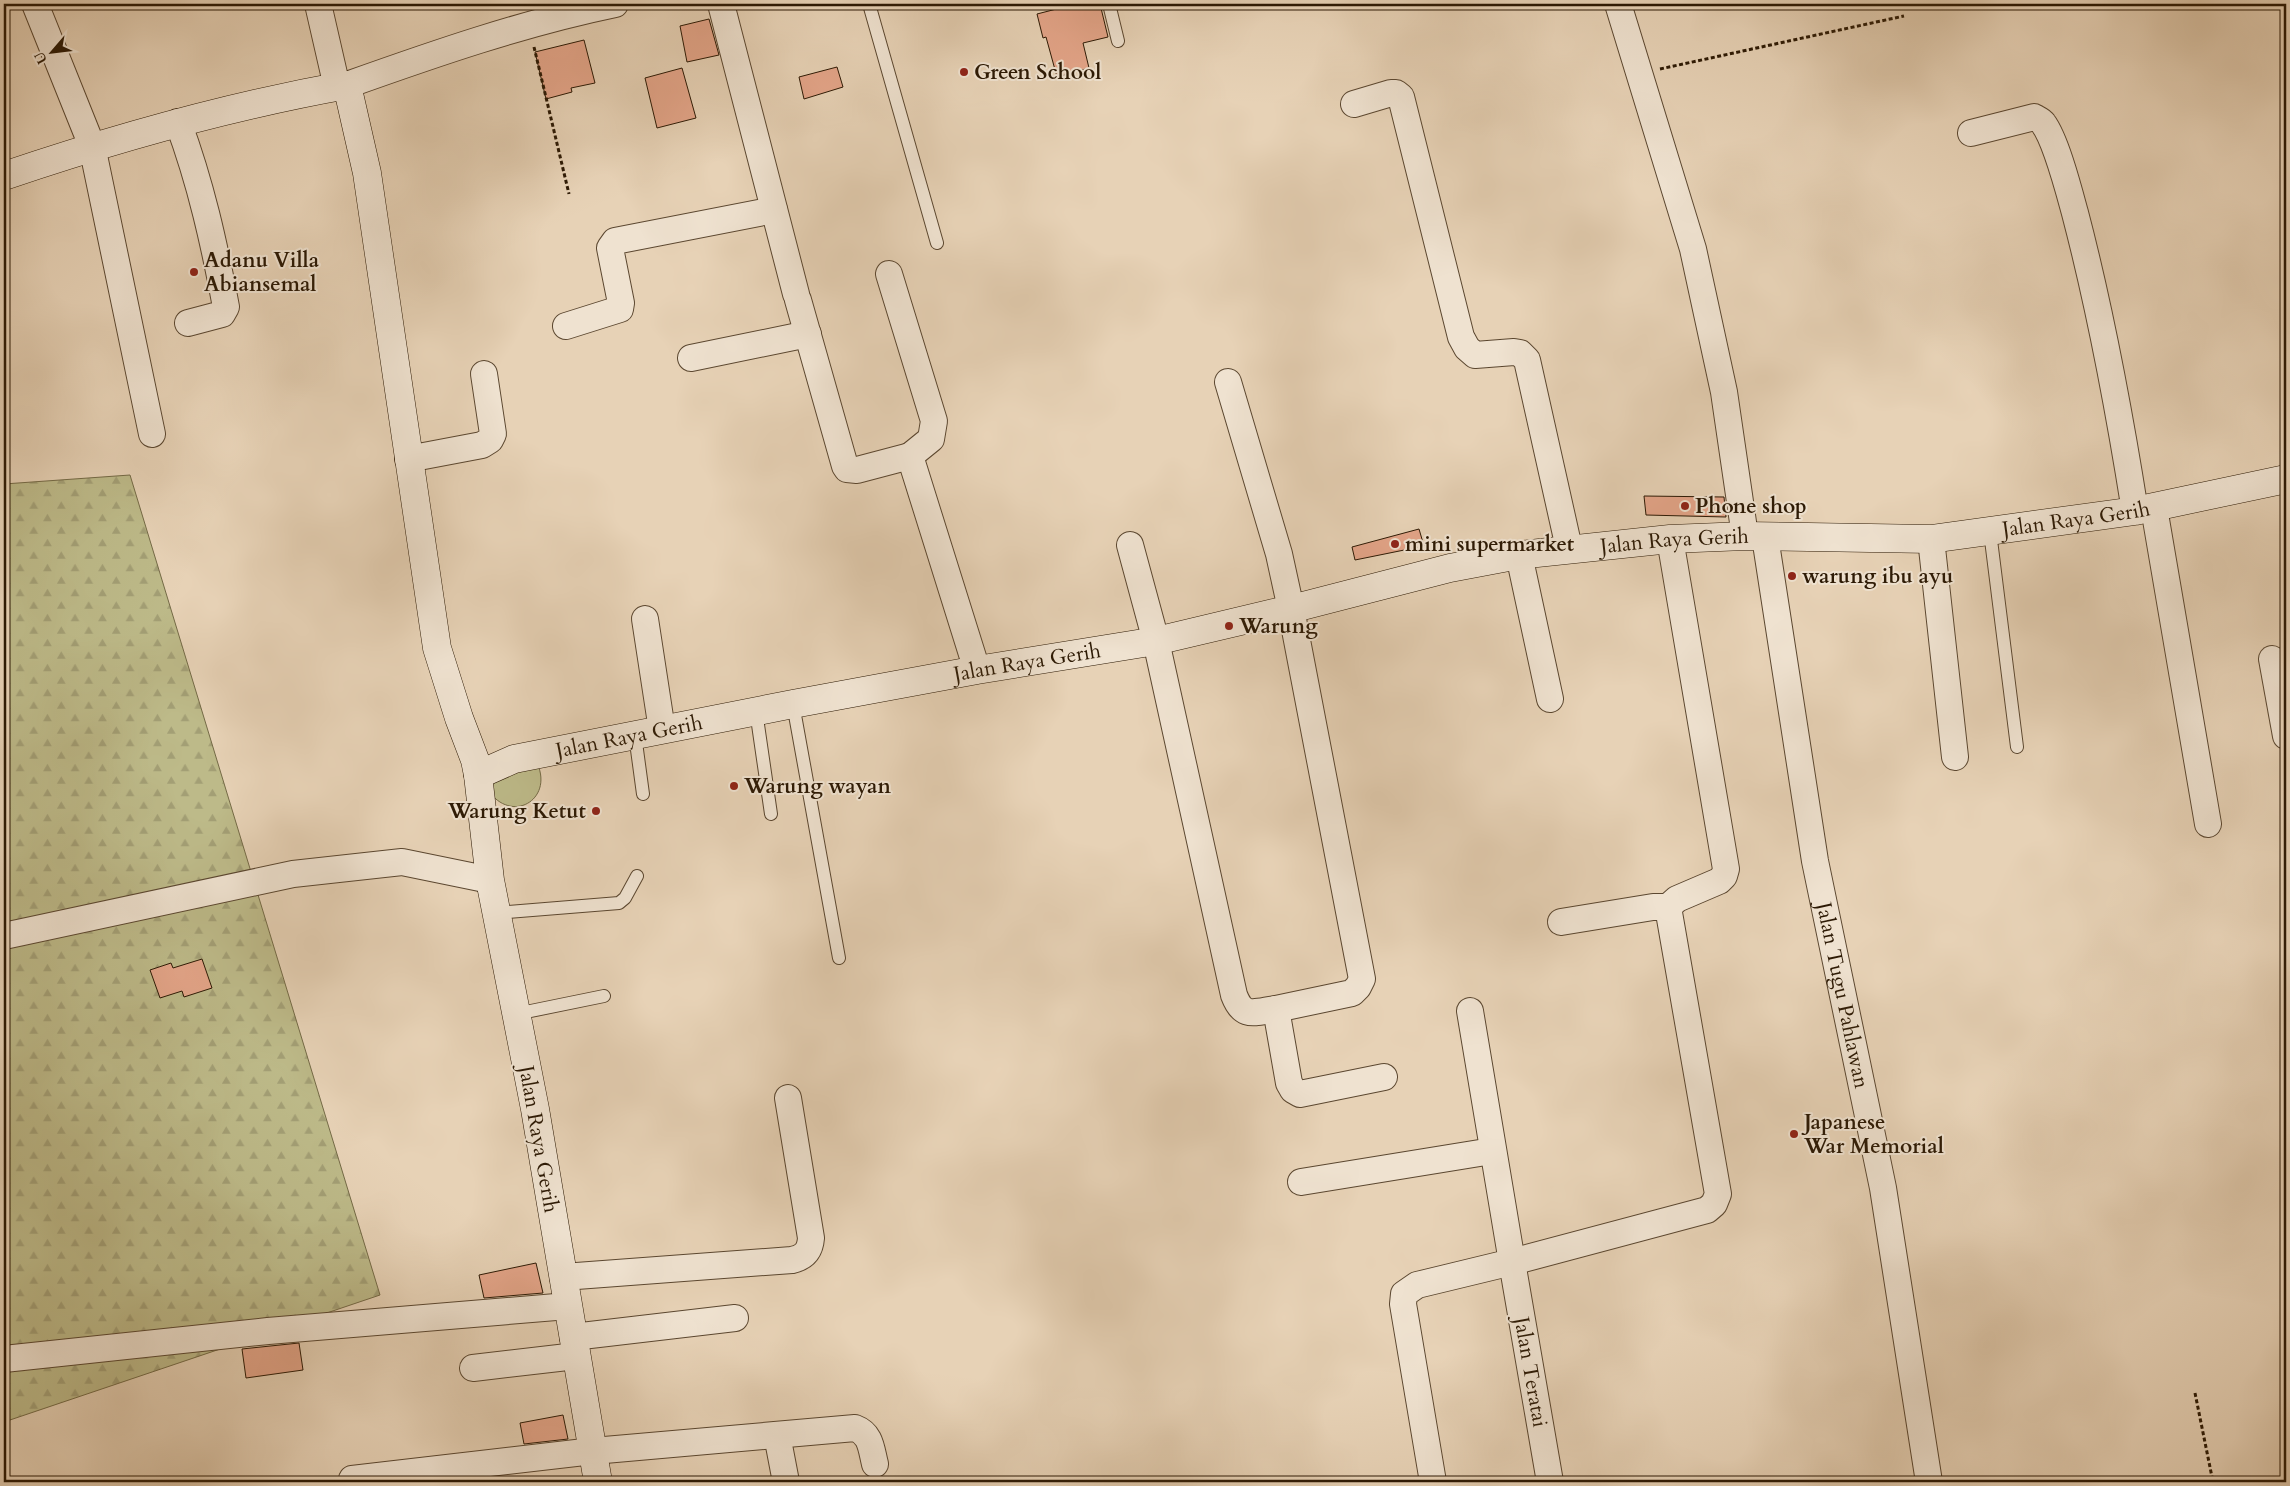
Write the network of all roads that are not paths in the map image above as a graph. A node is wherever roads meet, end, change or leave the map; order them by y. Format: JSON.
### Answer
{"nodes":[{"id":1,"x":34,"y":4,"type":"edge"},
{"id":2,"x":318,"y":4,"type":"edge"},
{"id":3,"x":612,"y":4,"type":"edge"},
{"id":4,"x":721,"y":4,"type":"edge"},
{"id":5,"x":870,"y":4,"type":"edge"},
{"id":6,"x":1109,"y":4,"type":"edge"},
{"id":7,"x":1618,"y":4,"type":"edge"},
{"id":8,"x":526,"y":14,"type":"edge"},
{"id":9,"x":1118,"y":41,"type":"dead end"},
{"id":10,"x":342,"y":86,"type":"junction"},
{"id":11,"x":1354,"y":104,"type":"dead end"},
{"id":12,"x":178,"y":122,"type":"junction"},
{"id":13,"x":1971,"y":133,"type":"dead end"},
{"id":14,"x":92,"y":146,"type":"junction"},
{"id":15,"x":4,"y":176,"type":"edge"},
{"id":16,"x":774,"y":210,"type":"junction"},
{"id":17,"x":937,"y":243,"type":"dead end"},
{"id":18,"x":889,"y":274,"type":"dead end"},
{"id":19,"x":188,"y":323,"type":"dead end"},
{"id":20,"x":566,"y":326,"type":"dead end"},
{"id":21,"x":808,"y":334,"type":"junction"},
{"id":22,"x":691,"y":358,"type":"dead end"},
{"id":23,"x":484,"y":374,"type":"dead end"},
{"id":24,"x":1228,"y":382,"type":"dead end"},
{"id":25,"x":152,"y":434,"type":"dead end"},
{"id":26,"x":910,"y":456,"type":"junction"},
{"id":27,"x":408,"y":459,"type":"junction"},
{"id":28,"x":2286,"y":479,"type":"edge"},
{"id":29,"x":2145,"y":510,"type":"junction"},
{"id":30,"x":1990,"y":532,"type":"junction"},
{"id":31,"x":1755,"y":537,"type":"junction"},
{"id":32,"x":1670,"y":539,"type":"junction"},
{"id":33,"x":1931,"y":539,"type":"junction"},
{"id":34,"x":1130,"y":545,"type":"dead end"},
{"id":35,"x":1569,"y":548,"type":"junction"},
{"id":36,"x":1519,"y":555,"type":"junction"},
{"id":37,"x":1291,"y":609,"type":"junction"},
{"id":38,"x":645,"y":619,"type":"dead end"},
{"id":39,"x":1156,"y":641,"type":"junction"},
{"id":40,"x":2272,"y":659,"type":"dead end"},
{"id":41,"x":977,"y":670,"type":"junction"},
{"id":42,"x":1550,"y":699,"type":"dead end"},
{"id":43,"x":793,"y":704,"type":"junction"},
{"id":44,"x":756,"y":711,"type":"junction"},
{"id":45,"x":662,"y":730,"type":"junction"},
{"id":46,"x":635,"y":735,"type":"junction"},
{"id":47,"x":2286,"y":736,"type":"edge"},
{"id":48,"x":2017,"y":747,"type":"dead end"},
{"id":49,"x":1955,"y":756,"type":"dead end"},
{"id":50,"x":478,"y":776,"type":"junction"},
{"id":51,"x":643,"y":794,"type":"dead end"},
{"id":52,"x":771,"y":814,"type":"dead end"},
{"id":53,"x":2208,"y":824,"type":"dead end"},
{"id":54,"x":637,"y":876,"type":"dead end"},
{"id":55,"x":490,"y":880,"type":"junction"},
{"id":56,"x":1668,"y":907,"type":"junction"},
{"id":57,"x":496,"y":913,"type":"junction"},
{"id":58,"x":1561,"y":922,"type":"dead end"},
{"id":59,"x":4,"y":936,"type":"edge"},
{"id":60,"x":838,"y":958,"type":"dead end"},
{"id":61,"x":604,"y":996,"type":"dead end"},
{"id":62,"x":1276,"y":1010,"type":"junction"},
{"id":63,"x":1470,"y":1011,"type":"dead end"},
{"id":64,"x":516,"y":1014,"type":"junction"},
{"id":65,"x":1384,"y":1076,"type":"dead end"},
{"id":66,"x":788,"y":1098,"type":"dead end"},
{"id":67,"x":1492,"y":1151,"type":"junction"},
{"id":68,"x":1301,"y":1182,"type":"dead end"},
{"id":69,"x":1512,"y":1262,"type":"junction"},
{"id":70,"x":563,"y":1277,"type":"junction"},
{"id":71,"x":568,"y":1306,"type":"junction"},
{"id":72,"x":735,"y":1318,"type":"dead end"},
{"id":73,"x":575,"y":1347,"type":"junction"},
{"id":74,"x":4,"y":1360,"type":"edge"},
{"id":75,"x":473,"y":1368,"type":"dead end"},
{"id":76,"x":777,"y":1435,"type":"junction"},
{"id":77,"x":592,"y":1452,"type":"junction"},
{"id":78,"x":875,"y":1464,"type":"dead end"},
{"id":79,"x":352,"y":1479,"type":"dead end"},
{"id":80,"x":598,"y":1482,"type":"edge"},
{"id":81,"x":786,"y":1482,"type":"edge"},
{"id":82,"x":1433,"y":1482,"type":"edge"},
{"id":83,"x":1550,"y":1482,"type":"edge"},
{"id":84,"x":1929,"y":1482,"type":"edge"}],
"edges":[{"from":1,"to":14,"type":"street"},
{"from":2,"to":10,"type":"street"},
{"from":3,"to":8,"type":"street"},
{"from":4,"to":16,"type":"street"},
{"from":5,"to":17,"type":"lane"},
{"from":6,"to":9,"type":"lane"},
{"from":7,"to":31,"type":"street","name":"Jalan Tugu Pahlawan"},
{"from":8,"to":10,"type":"street"},
{"from":10,"to":12,"type":"street"},
{"from":10,"to":27,"type":"street"},
{"from":11,"to":35,"type":"street"},
{"from":12,"to":14,"type":"street"},
{"from":12,"to":19,"type":"street"},
{"from":13,"to":29,"type":"street"},
{"from":14,"to":15,"type":"street"},
{"from":14,"to":25,"type":"street"},
{"from":16,"to":20,"type":"street"},
{"from":16,"to":21,"type":"street"},
{"from":18,"to":26,"type":"street"},
{"from":21,"to":22,"type":"street"},
{"from":21,"to":26,"type":"street"},
{"from":23,"to":27,"type":"street"},
{"from":24,"to":37,"type":"street"},
{"from":26,"to":41,"type":"street"},
{"from":27,"to":50,"type":"street"},
{"from":28,"to":29,"type":"street","name":"Jalan Raya Gerih"},
{"from":29,"to":30,"type":"street","name":"Jalan Raya Gerih"},
{"from":29,"to":53,"type":"street"},
{"from":30,"to":33,"type":"street","name":"Jalan Raya Gerih"},
{"from":30,"to":48,"type":"lane"},
{"from":31,"to":32,"type":"street","name":"Jalan Raya Gerih"},
{"from":31,"to":33,"type":"street","name":"Jalan Raya Gerih"},
{"from":31,"to":84,"type":"street","name":"Jalan Tugu Pahlawan"},
{"from":32,"to":35,"type":"street","name":"Jalan Raya Gerih"},
{"from":32,"to":56,"type":"street"},
{"from":33,"to":49,"type":"street"},
{"from":34,"to":39,"type":"street"},
{"from":35,"to":36,"type":"street","name":"Jalan Raya Gerih"},
{"from":36,"to":37,"type":"street","name":"Jalan Raya Gerih"},
{"from":36,"to":42,"type":"street"},
{"from":37,"to":39,"type":"street","name":"Jalan Raya Gerih"},
{"from":37,"to":62,"type":"street"},
{"from":38,"to":45,"type":"street"},
{"from":39,"to":41,"type":"street","name":"Jalan Raya Gerih"},
{"from":39,"to":62,"type":"street"},
{"from":40,"to":47,"type":"street"},
{"from":41,"to":43,"type":"street","name":"Jalan Raya Gerih"},
{"from":43,"to":44,"type":"street","name":"Jalan Raya Gerih"},
{"from":43,"to":60,"type":"lane"},
{"from":44,"to":45,"type":"street","name":"Jalan Raya Gerih"},
{"from":44,"to":52,"type":"lane"},
{"from":45,"to":46,"type":"street","name":"Jalan Raya Gerih"},
{"from":46,"to":50,"type":"street","name":"Jalan Raya Gerih"},
{"from":46,"to":51,"type":"lane"},
{"from":50,"to":55,"type":"street","name":"Jalan Raya Gerih"},
{"from":54,"to":57,"type":"lane"},
{"from":55,"to":57,"type":"street","name":"Jalan Raya Gerih"},
{"from":55,"to":59,"type":"street"},
{"from":56,"to":58,"type":"street"},
{"from":56,"to":69,"type":"street"},
{"from":57,"to":64,"type":"street","name":"Jalan Raya Gerih"},
{"from":61,"to":64,"type":"lane"},
{"from":62,"to":65,"type":"street"},
{"from":63,"to":67,"type":"street","name":"Jalan Teratai"},
{"from":64,"to":70,"type":"street","name":"Jalan Raya Gerih"},
{"from":66,"to":70,"type":"street"},
{"from":67,"to":68,"type":"street"},
{"from":67,"to":69,"type":"street","name":"Jalan Teratai"},
{"from":69,"to":82,"type":"street"},
{"from":69,"to":83,"type":"street","name":"Jalan Teratai"},
{"from":70,"to":71,"type":"street","name":"Jalan Raya Gerih"},
{"from":71,"to":73,"type":"street","name":"Jalan Raya Gerih"},
{"from":71,"to":74,"type":"street"},
{"from":72,"to":73,"type":"street"},
{"from":73,"to":75,"type":"street"},
{"from":73,"to":77,"type":"street","name":"Jalan Raya Gerih"},
{"from":76,"to":77,"type":"street"},
{"from":76,"to":78,"type":"street"},
{"from":76,"to":81,"type":"street"},
{"from":77,"to":79,"type":"street"},
{"from":77,"to":80,"type":"street","name":"Jalan Raya Gerih"}]}
